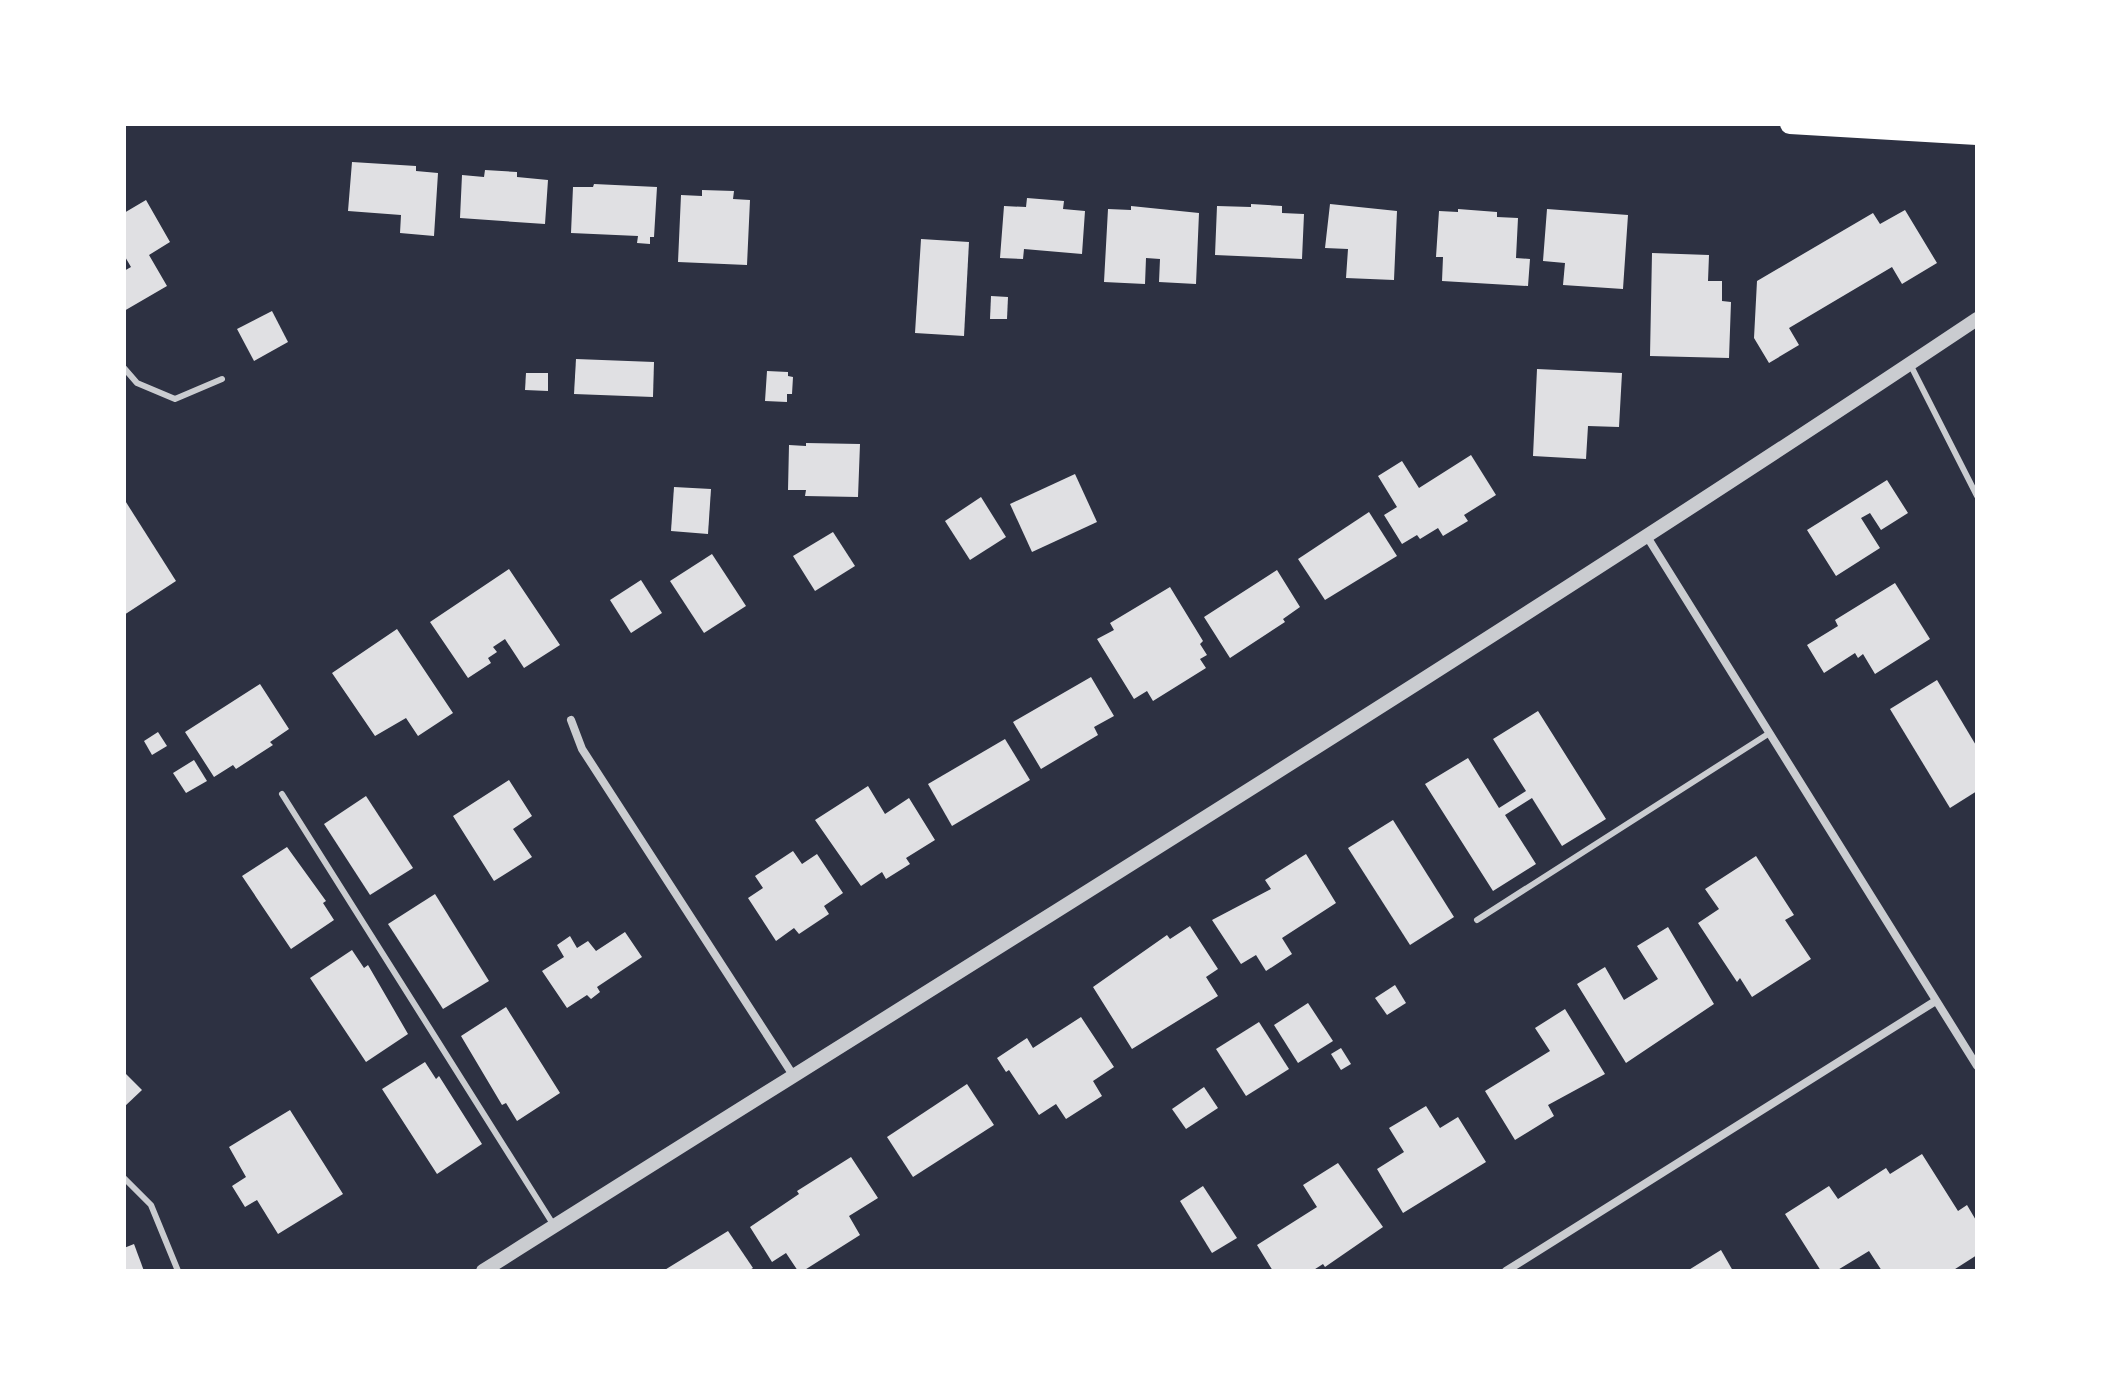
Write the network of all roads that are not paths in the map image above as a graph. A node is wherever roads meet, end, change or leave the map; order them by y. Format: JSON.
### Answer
{"nodes":[{"id":1,"x":1790,"y":124,"type":"edge"},
{"id":2,"x":1977,"y":135,"type":"edge"},
{"id":3,"x":1977,"y":319,"type":"edge"},
{"id":4,"x":1910,"y":364,"type":"junction"},
{"id":5,"x":124,"y":368,"type":"edge"},
{"id":6,"x":222,"y":379,"type":"dead end"},
{"id":7,"x":1977,"y":496,"type":"edge"},
{"id":8,"x":1646,"y":535,"type":"junction"},
{"id":9,"x":571,"y":720,"type":"dead end"},
{"id":10,"x":1768,"y":734,"type":"junction"},
{"id":11,"x":282,"y":794,"type":"dead end"},
{"id":12,"x":1477,"y":920,"type":"dead end"},
{"id":13,"x":1934,"y":1002,"type":"junction"},
{"id":14,"x":1977,"y":1066,"type":"edge"},
{"id":15,"x":793,"y":1075,"type":"junction"},
{"id":16,"x":124,"y":1178,"type":"edge"},
{"id":17,"x":554,"y":1226,"type":"junction"},
{"id":18,"x":178,"y":1271,"type":"edge"},
{"id":19,"x":483,"y":1271,"type":"edge"},
{"id":20,"x":1506,"y":1271,"type":"edge"}],
"edges":[{"from":1,"to":2,"type":"main road"},
{"from":3,"to":4,"type":"street"},
{"from":4,"to":7,"type":"lane"},
{"from":4,"to":8,"type":"street"},
{"from":5,"to":6,"type":"lane"},
{"from":8,"to":10,"type":"street"},
{"from":8,"to":15,"type":"street"},
{"from":9,"to":15,"type":"street"},
{"from":10,"to":12,"type":"lane"},
{"from":10,"to":13,"type":"street"},
{"from":11,"to":17,"type":"lane"},
{"from":13,"to":14,"type":"street"},
{"from":13,"to":20,"type":"street"},
{"from":15,"to":17,"type":"street"},
{"from":16,"to":18,"type":"lane"},
{"from":17,"to":19,"type":"street"}]}
